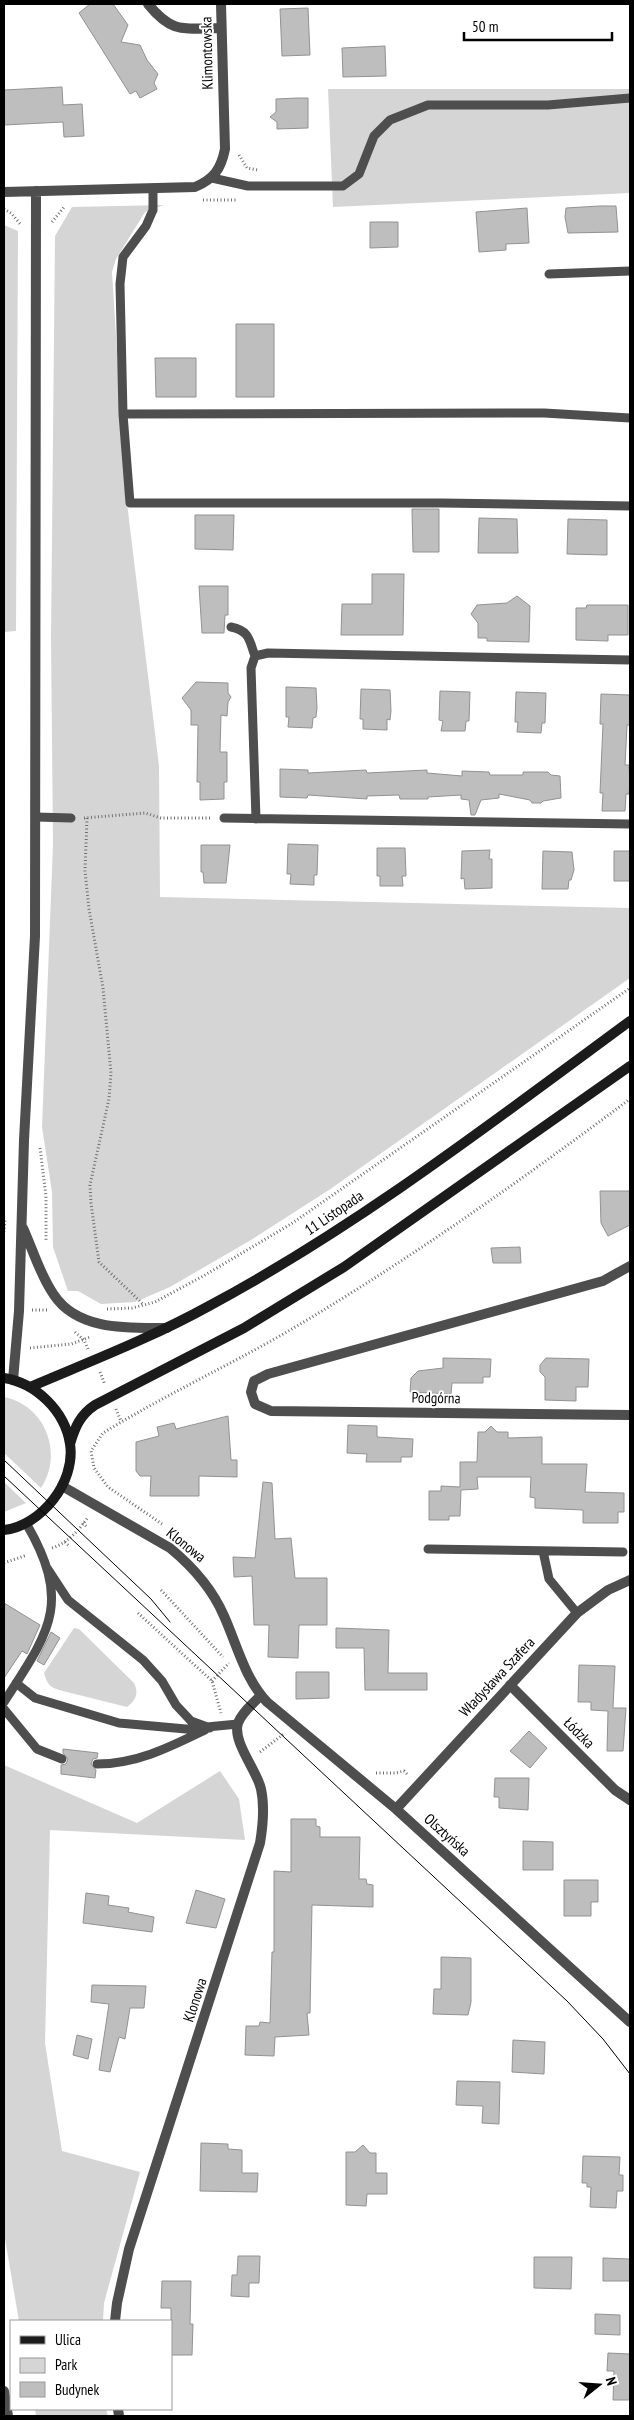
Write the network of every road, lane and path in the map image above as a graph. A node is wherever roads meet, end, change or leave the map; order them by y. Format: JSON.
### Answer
{"nodes":[{"id":1,"x":148,"y":4,"type":"edge"},
{"id":2,"x":221,"y":4,"type":"edge"},
{"id":3,"x":221,"y":28,"type":"junction"},
{"id":4,"x":630,"y":98,"type":"edge"},
{"id":5,"x":238,"y":146,"type":"dead end"},
{"id":6,"x":266,"y":172,"type":"dead end"},
{"id":7,"x":212,"y":178,"type":"junction"},
{"id":8,"x":154,"y":189,"type":"junction"},
{"id":9,"x":36,"y":191,"type":"junction"},
{"id":10,"x":4,"y":192,"type":"edge"},
{"id":11,"x":246,"y":199,"type":"dead end"},
{"id":12,"x":199,"y":200,"type":"dead end"},
{"id":13,"x":70,"y":204,"type":"dead end"},
{"id":14,"x":51,"y":227,"type":"dead end"},
{"id":15,"x":630,"y":271,"type":"edge"},
{"id":16,"x":549,"y":274,"type":"dead end"},
{"id":17,"x":123,"y":414,"type":"junction"},
{"id":18,"x":630,"y":418,"type":"edge"},
{"id":19,"x":630,"y":506,"type":"edge"},
{"id":20,"x":231,"y":627,"type":"dead end"},
{"id":21,"x":255,"y":656,"type":"junction"},
{"id":22,"x":630,"y":660,"type":"edge"},
{"id":23,"x":36,"y":817,"type":"junction"},
{"id":24,"x":71,"y":818,"type":"dead end"},
{"id":25,"x":224,"y":818,"type":"joint"},
{"id":26,"x":256,"y":819,"type":"junction"},
{"id":27,"x":630,"y":824,"type":"edge"},
{"id":28,"x":630,"y":988,"type":"edge"},
{"id":29,"x":630,"y":1021,"type":"edge"},
{"id":30,"x":630,"y":1066,"type":"edge"},
{"id":31,"x":630,"y":1100,"type":"edge"},
{"id":32,"x":39,"y":1144,"type":"dead end"},
{"id":33,"x":22,"y":1225,"type":"junction"},
{"id":34,"x":46,"y":1244,"type":"dead end"},
{"id":35,"x":630,"y":1266,"type":"edge"},
{"id":36,"x":145,"y":1306,"type":"junction"},
{"id":37,"x":133,"y":1314,"type":"dead end"},
{"id":38,"x":109,"y":1327,"type":"junction"},
{"id":39,"x":167,"y":1328,"type":"junction"},
{"id":40,"x":16,"y":1348,"type":"junction"},
{"id":41,"x":8,"y":1379,"type":"edge"},
{"id":42,"x":30,"y":1387,"type":"junction"},
{"id":43,"x":630,"y":1415,"type":"edge"},
{"id":44,"x":121,"y":1421,"type":"dead end"},
{"id":45,"x":70,"y":1444,"type":"junction"},
{"id":46,"x":62,"y":1486,"type":"junction"},
{"id":47,"x":108,"y":1487,"type":"dead end"},
{"id":48,"x":97,"y":1504,"type":"junction"},
{"id":49,"x":26,"y":1523,"type":"junction"},
{"id":50,"x":84,"y":1523,"type":"junction"},
{"id":51,"x":88,"y":1528,"type":"dead end"},
{"id":52,"x":4,"y":1530,"type":"edge"},
{"id":53,"x":65,"y":1542,"type":"junction"},
{"id":54,"x":70,"y":1547,"type":"dead end"},
{"id":55,"x":428,"y":1549,"type":"dead end"},
{"id":56,"x":41,"y":1551,"type":"junction"},
{"id":57,"x":543,"y":1551,"type":"junction"},
{"id":58,"x":623,"y":1552,"type":"dead end"},
{"id":59,"x":4,"y":1563,"type":"edge"},
{"id":60,"x":47,"y":1568,"type":"junction"},
{"id":61,"x":630,"y":1580,"type":"edge"},
{"id":62,"x":161,"y":1590,"type":"dead end"},
{"id":63,"x":577,"y":1613,"type":"junction"},
{"id":64,"x":242,"y":1658,"type":"junction"},
{"id":65,"x":229,"y":1663,"type":"junction"},
{"id":66,"x":246,"y":1670,"type":"joint"},
{"id":67,"x":212,"y":1681,"type":"dead end"},
{"id":68,"x":16,"y":1683,"type":"junction"},
{"id":69,"x":510,"y":1685,"type":"junction"},
{"id":70,"x":260,"y":1696,"type":"junction"},
{"id":71,"x":4,"y":1702,"type":"edge"},
{"id":72,"x":4,"y":1710,"type":"edge"},
{"id":73,"x":238,"y":1724,"type":"junction"},
{"id":74,"x":210,"y":1728,"type":"junction"},
{"id":75,"x":62,"y":1759,"type":"dead end"},
{"id":76,"x":97,"y":1764,"type":"dead end"},
{"id":77,"x":630,"y":1800,"type":"edge"},
{"id":78,"x":396,"y":1809,"type":"junction"},
{"id":79,"x":630,"y":2022,"type":"edge"},
{"id":80,"x":116,"y":2320,"type":"edge"},
{"id":81,"x":4,"y":2391,"type":"edge"},
{"id":82,"x":8,"y":2416,"type":"edge"}],
"edges":[{"from":1,"to":3,"type":"street"},
{"from":2,"to":3,"type":"street","name":"Klimontowska"},
{"from":3,"to":7,"type":"street","name":"Klimontowska"},
{"from":4,"to":7,"type":"lane"},
{"from":5,"to":6,"type":"path"},
{"from":7,"to":8,"type":"street"},
{"from":8,"to":9,"type":"street"},
{"from":8,"to":17,"type":"lane"},
{"from":9,"to":10,"type":"street"},
{"from":9,"to":23,"type":"street"},
{"from":11,"to":12,"type":"path"},
{"from":13,"to":14,"type":"path"},
{"from":15,"to":16,"type":"lane"},
{"from":17,"to":18,"type":"lane"},
{"from":17,"to":19,"type":"lane"},
{"from":20,"to":21,"type":"lane"},
{"from":21,"to":22,"type":"lane"},
{"from":21,"to":26,"type":"lane"},
{"from":23,"to":24,"type":"lane"},
{"from":23,"to":33,"type":"street"},
{"from":25,"to":26,"type":"lane"},
{"from":25,"to":36,"type":"path"},
{"from":26,"to":27,"type":"lane"},
{"from":28,"to":36,"type":"path"},
{"from":29,"to":39,"type":"main road","name":"11 Listopada"},
{"from":30,"to":45,"type":"main road"},
{"from":31,"to":44,"type":"path"},
{"from":32,"to":34,"type":"path"},
{"from":33,"to":38,"type":"street"},
{"from":33,"to":40,"type":"street"},
{"from":35,"to":43,"type":"street","name":"Podgórna"},
{"from":36,"to":37,"type":"path"},
{"from":38,"to":39,"type":"street"},
{"from":38,"to":40,"type":"path"},
{"from":39,"to":42,"type":"main road","name":"11 Listopada"},
{"from":40,"to":41,"type":"street"},
{"from":41,"to":42,"type":"main road"},
{"from":42,"to":45,"type":"main road"},
{"from":45,"to":46,"type":"main road"},
{"from":46,"to":48,"type":"street","name":"Klonowa"},
{"from":46,"to":49,"type":"main road"},
{"from":47,"to":48,"type":"path"},
{"from":48,"to":50,"type":"path"},
{"from":48,"to":64,"type":"street","name":"Klonowa"},
{"from":49,"to":52,"type":"main road"},
{"from":49,"to":56,"type":"lane"},
{"from":50,"to":51,"type":"path"},
{"from":50,"to":53,"type":"path"},
{"from":53,"to":54,"type":"path"},
{"from":53,"to":56,"type":"path"},
{"from":55,"to":57,"type":"lane"},
{"from":56,"to":59,"type":"path"},
{"from":56,"to":60,"type":"lane"},
{"from":57,"to":58,"type":"lane"},
{"from":57,"to":63,"type":"lane"},
{"from":60,"to":68,"type":"lane"},
{"from":60,"to":74,"type":"lane"},
{"from":61,"to":63,"type":"street","name":"Władysława Szafera"},
{"from":62,"to":65,"type":"path"},
{"from":63,"to":69,"type":"street","name":"Władysława Szafera"},
{"from":64,"to":65,"type":"path"},
{"from":64,"to":66,"type":"street","name":"Klonowa"},
{"from":65,"to":67,"type":"path"},
{"from":66,"to":70,"type":"street","name":"Olsztyńska"},
{"from":68,"to":71,"type":"lane"},
{"from":68,"to":74,"type":"lane"},
{"from":69,"to":77,"type":"street","name":"Łódzka"},
{"from":69,"to":78,"type":"street","name":"Władysława Szafera"},
{"from":70,"to":73,"type":"street"},
{"from":70,"to":78,"type":"street","name":"Olsztyńska"},
{"from":72,"to":75,"type":"lane"},
{"from":73,"to":74,"type":"lane"},
{"from":73,"to":80,"type":"street","name":"Klonowa"},
{"from":74,"to":76,"type":"lane"},
{"from":78,"to":79,"type":"street","name":"Olsztyńska"},
{"from":81,"to":82,"type":"street"}]}
